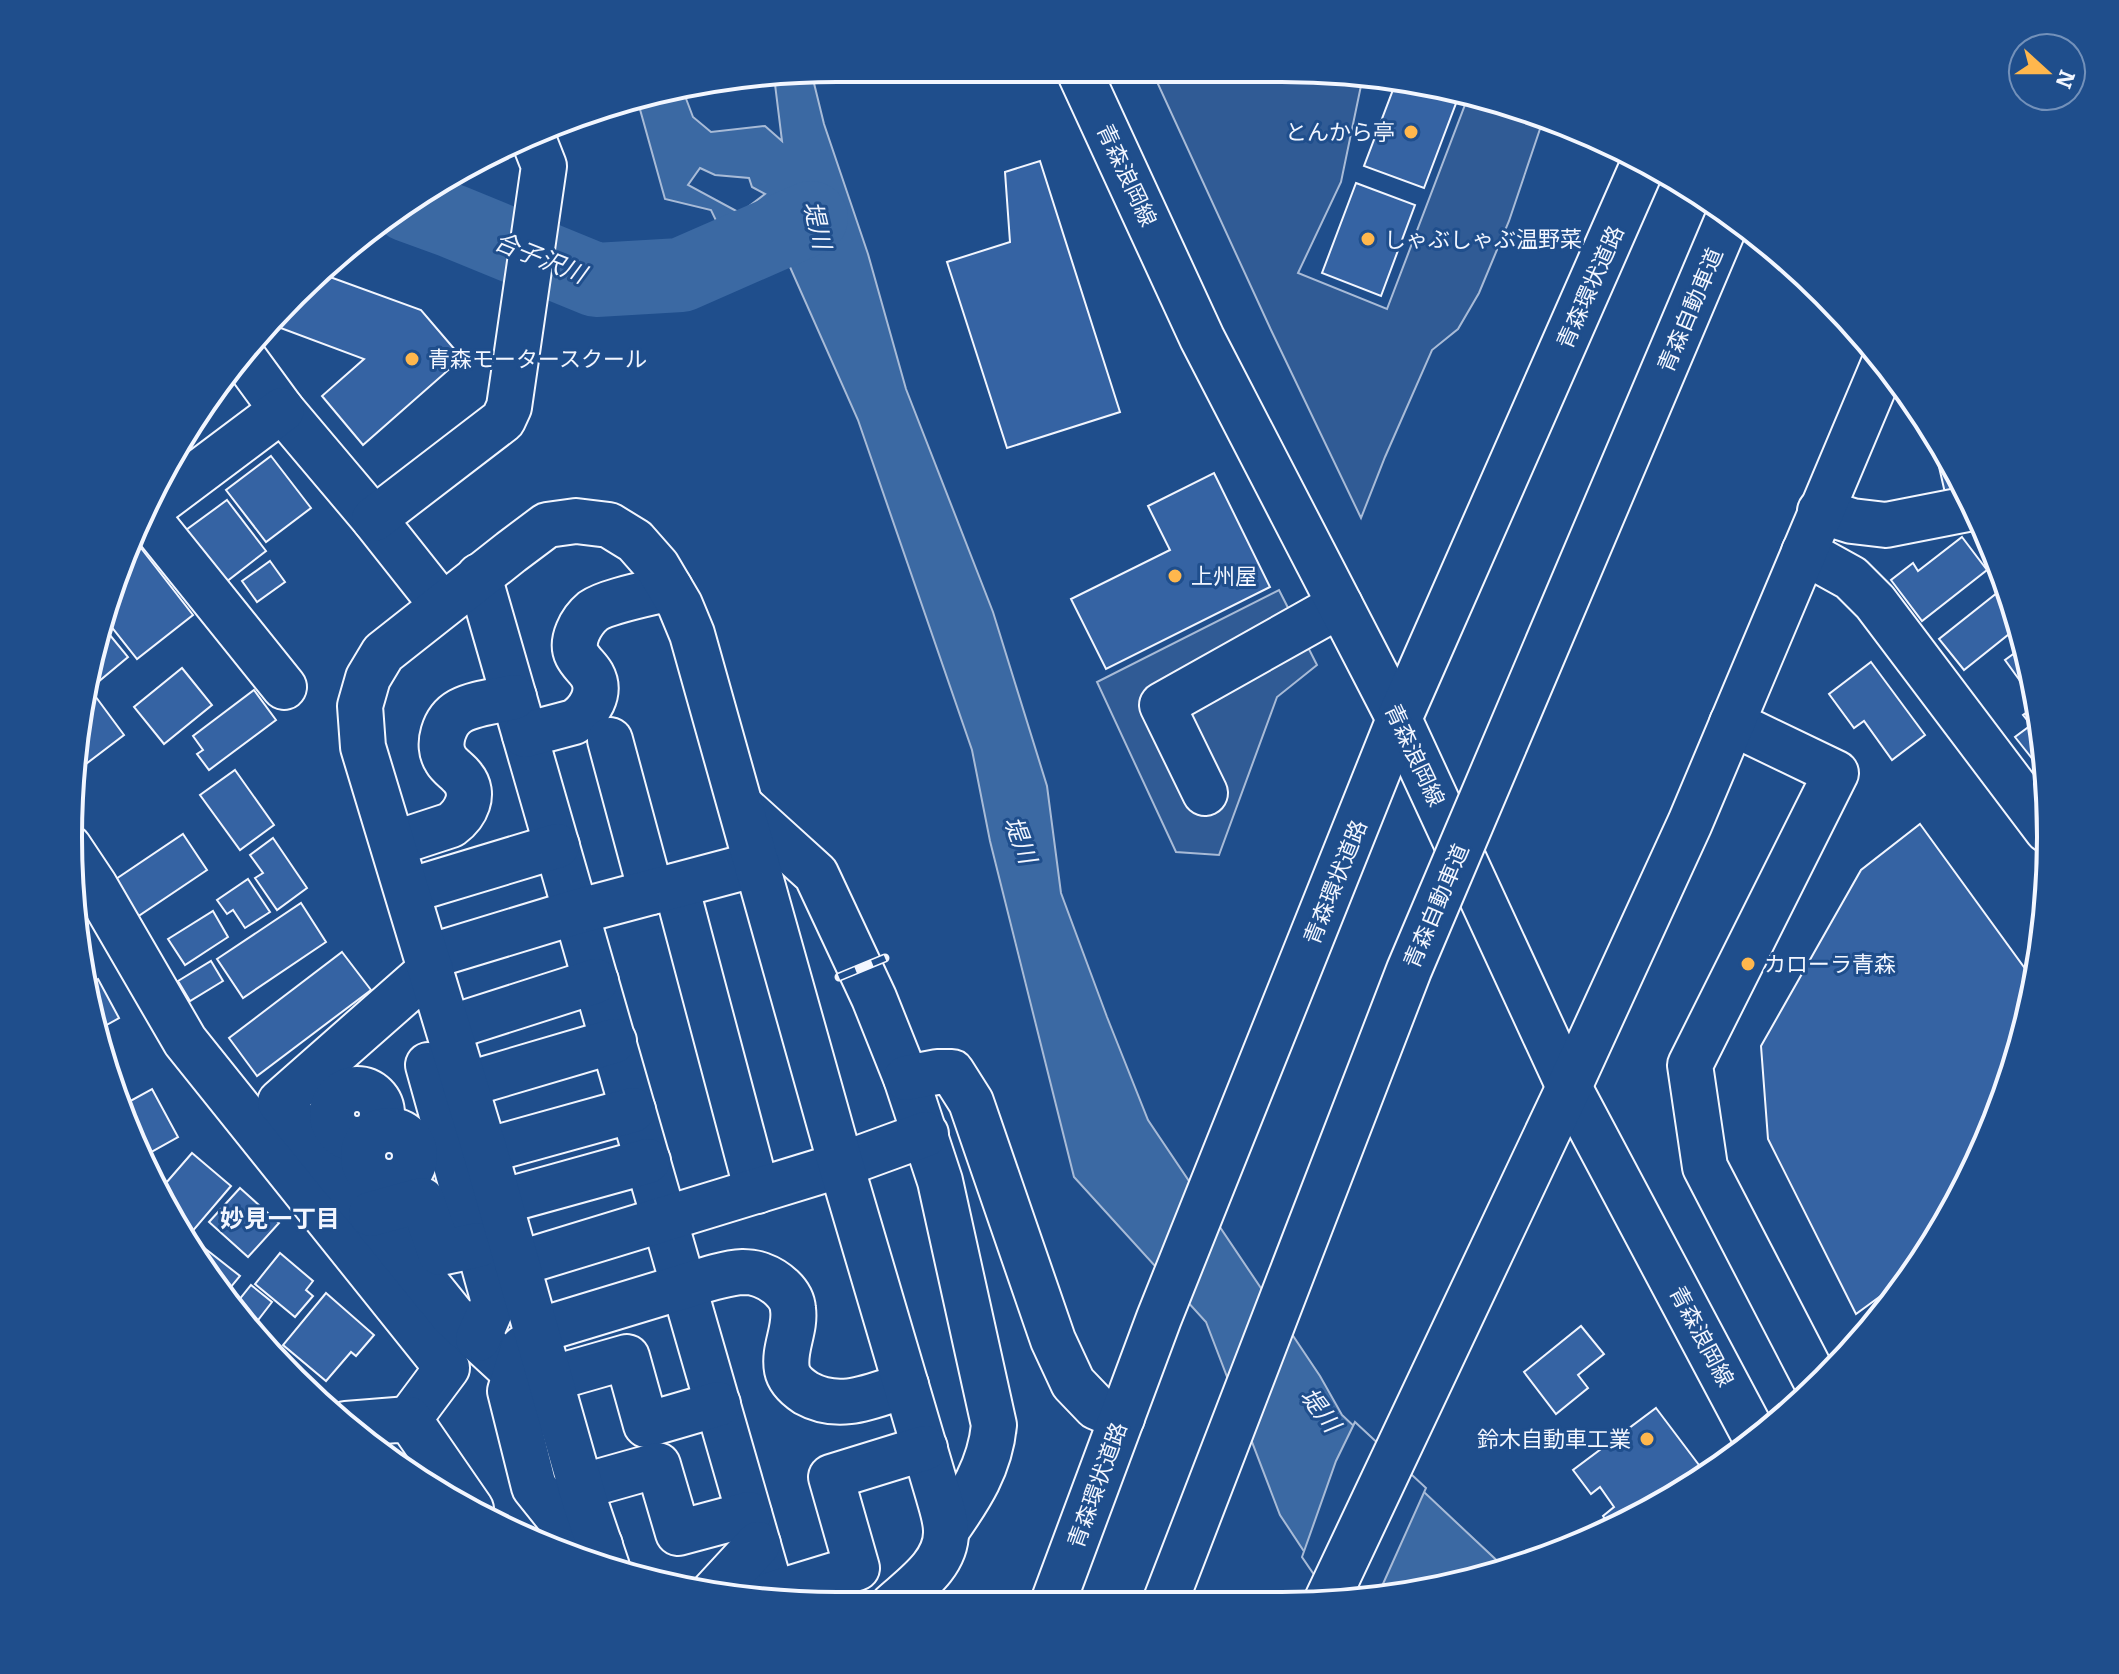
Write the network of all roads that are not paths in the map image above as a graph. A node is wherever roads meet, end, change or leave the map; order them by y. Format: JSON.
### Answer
{"nodes":[{"id":1,"x":1084,"y":82,"type":"edge"},
{"id":2,"x":536,"y":145,"type":"edge"},
{"id":3,"x":1640,"y":172,"type":"edge"},
{"id":4,"x":1725,"y":226,"type":"edge"},
{"id":5,"x":248,"y":364,"type":"edge"},
{"id":6,"x":1879,"y":375,"type":"edge"},
{"id":7,"x":282,"y":410,"type":"junction"},
{"id":8,"x":161,"y":502,"type":"edge"},
{"id":9,"x":1962,"y":510,"type":"edge"},
{"id":10,"x":1820,"y":511,"type":"junction"},
{"id":11,"x":374,"y":519,"type":"junction"},
{"id":12,"x":152,"y":520,"type":"edge"},
{"id":13,"x":1804,"y":552,"type":"junction"},
{"id":14,"x":479,"y":576,"type":"junction"},
{"id":15,"x":670,"y":588,"type":"junction"},
{"id":16,"x":442,"y":605,"type":"junction"},
{"id":17,"x":1340,"y":605,"type":"junction"},
{"id":18,"x":284,"y":687,"type":"dead end"},
{"id":19,"x":519,"y":716,"type":"junction"},
{"id":20,"x":1399,"y":719,"type":"junction"},
{"id":21,"x":1732,"y":723,"type":"junction"},
{"id":22,"x":610,"y":740,"type":"dead end"},
{"id":23,"x":1205,"y":793,"type":"dead end"},
{"id":24,"x":741,"y":806,"type":"junction"},
{"id":25,"x":2036,"y":816,"type":"edge"},
{"id":26,"x":393,"y":844,"type":"junction"},
{"id":27,"x":557,"y":846,"type":"junction"},
{"id":28,"x":757,"y":864,"type":"junction"},
{"id":29,"x":83,"y":868,"type":"edge"},
{"id":30,"x":663,"y":889,"type":"junction"},
{"id":31,"x":408,"y":891,"type":"junction"},
{"id":32,"x":576,"y":912,"type":"junction"},
{"id":33,"x":422,"y":972,"type":"junction"},
{"id":34,"x":596,"y":981,"type":"junction"},
{"id":35,"x":449,"y":1028,"type":"junction"},
{"id":36,"x":614,"y":1041,"type":"junction"},
{"id":37,"x":906,"y":1078,"type":"junction"},
{"id":38,"x":332,"y":1080,"type":"junction"},
{"id":39,"x":1569,"y":1087,"type":"junction"},
{"id":40,"x":633,"y":1110,"type":"junction"},
{"id":41,"x":423,"y":1120,"type":"junction"},
{"id":42,"x":926,"y":1134,"type":"junction"},
{"id":43,"x":485,"y":1151,"type":"junction"},
{"id":44,"x":648,"y":1161,"type":"junction"},
{"id":45,"x":841,"y":1165,"type":"junction"},
{"id":46,"x":757,"y":1191,"type":"junction"},
{"id":47,"x":500,"y":1202,"type":"junction"},
{"id":48,"x":371,"y":1214,"type":"junction"},
{"id":49,"x":665,"y":1219,"type":"junction"},
{"id":50,"x":478,"y":1245,"type":"junction"},
{"id":51,"x":517,"y":1264,"type":"junction"},
{"id":52,"x":685,"y":1286,"type":"junction"},
{"id":53,"x":534,"y":1323,"type":"junction"},
{"id":54,"x":478,"y":1339,"type":"junction"},
{"id":55,"x":1812,"y":1374,"type":"edge"},
{"id":56,"x":533,"y":1376,"type":"junction"},
{"id":57,"x":906,"y":1385,"type":"junction"},
{"id":58,"x":718,"y":1404,"type":"junction"},
{"id":59,"x":1122,"y":1418,"type":"junction"},
{"id":60,"x":409,"y":1419,"type":"junction"},
{"id":61,"x":361,"y":1423,"type":"edge"},
{"id":62,"x":1751,"y":1429,"type":"edge"},
{"id":63,"x":925,"y":1448,"type":"junction"},
{"id":64,"x":580,"y":1487,"type":"junction"},
{"id":65,"x":458,"y":1491,"type":"edge"},
{"id":66,"x":754,"y":1529,"type":"junction"},
{"id":67,"x":946,"y":1531,"type":"junction"},
{"id":68,"x":600,"y":1554,"type":"edge"},
{"id":69,"x":602,"y":1554,"type":"edge"},
{"id":70,"x":719,"y":1583,"type":"edge"},
{"id":71,"x":771,"y":1589,"type":"edge"},
{"id":72,"x":793,"y":1590,"type":"edge"},
{"id":73,"x":1332,"y":1590,"type":"edge"},
{"id":74,"x":907,"y":1592,"type":"edge"},
{"id":75,"x":1057,"y":1592,"type":"edge"},
{"id":76,"x":1169,"y":1592,"type":"edge"}],
"edges":[{"from":1,"to":17,"type":"main road","name":"青森浪岡線"},
{"from":2,"to":11,"type":"main road"},
{"from":3,"to":20,"type":"main road","name":"青森環状道路"},
{"from":4,"to":76,"type":"main road","name":"青森自動車道","bridge":true},
{"from":5,"to":7,"type":"main road"},
{"from":6,"to":10,"type":"main road"},
{"from":7,"to":8,"type":"main road"},
{"from":7,"to":11,"type":"main road"},
{"from":9,"to":10,"type":"main road"},
{"from":10,"to":13,"type":"main road"},
{"from":11,"to":16,"type":"main road"},
{"from":12,"to":18,"type":"main road"},
{"from":13,"to":21,"type":"main road"},
{"from":13,"to":25,"type":"main road"},
{"from":14,"to":15,"type":"main road"},
{"from":14,"to":16,"type":"main road"},
{"from":14,"to":19,"type":"main road"},
{"from":15,"to":19,"type":"main road"},
{"from":15,"to":24,"type":"main road"},
{"from":16,"to":26,"type":"main road"},
{"from":17,"to":20,"type":"main road","name":"青森浪岡線"},
{"from":17,"to":23,"type":"main road"},
{"from":19,"to":26,"type":"main road"},
{"from":19,"to":27,"type":"main road"},
{"from":20,"to":39,"type":"main road","name":"青森浪岡線"},
{"from":20,"to":59,"type":"main road","name":"青森環状道路"},
{"from":21,"to":39,"type":"main road"},
{"from":21,"to":55,"type":"main road"},
{"from":22,"to":30,"type":"main road"},
{"from":24,"to":28,"type":"main road"},
{"from":24,"to":37,"type":"main road"},
{"from":26,"to":31,"type":"main road"},
{"from":27,"to":31,"type":"main road"},
{"from":27,"to":32,"type":"main road"},
{"from":28,"to":30,"type":"main road"},
{"from":28,"to":45,"type":"main road"},
{"from":29,"to":60,"type":"main road"},
{"from":30,"to":32,"type":"main road"},
{"from":30,"to":46,"type":"main road"},
{"from":31,"to":33,"type":"main road"},
{"from":32,"to":33,"type":"main road"},
{"from":32,"to":34,"type":"main road"},
{"from":33,"to":35,"type":"main road"},
{"from":33,"to":38,"type":"main road"},
{"from":33,"to":41,"type":"main road"},
{"from":34,"to":35,"type":"main road"},
{"from":34,"to":36,"type":"main road"},
{"from":35,"to":41,"type":"main road"},
{"from":36,"to":40,"type":"main road"},
{"from":36,"to":41,"type":"main road"},
{"from":37,"to":42,"type":"main road"},
{"from":37,"to":59,"type":"main road"},
{"from":38,"to":41,"type":"main road"},
{"from":38,"to":48,"type":"main road"},
{"from":39,"to":62,"type":"main road","name":"青森浪岡線"},
{"from":39,"to":73,"type":"main road"},
{"from":40,"to":43,"type":"main road"},
{"from":40,"to":44,"type":"main road"},
{"from":41,"to":43,"type":"main road"},
{"from":41,"to":50,"type":"main road"},
{"from":42,"to":45,"type":"main road"},
{"from":42,"to":67,"type":"main road"},
{"from":43,"to":47,"type":"main road"},
{"from":44,"to":47,"type":"main road"},
{"from":44,"to":49,"type":"main road"},
{"from":45,"to":46,"type":"main road"},
{"from":45,"to":57,"type":"main road"},
{"from":46,"to":49,"type":"main road"},
{"from":47,"to":51,"type":"main road"},
{"from":48,"to":50,"type":"main road"},
{"from":48,"to":54,"type":"main road"},
{"from":49,"to":51,"type":"main road"},
{"from":49,"to":52,"type":"main road"},
{"from":50,"to":54,"type":"main road"},
{"from":51,"to":53,"type":"main road"},
{"from":52,"to":53,"type":"main road"},
{"from":52,"to":57,"type":"main road"},
{"from":52,"to":58,"type":"main road"},
{"from":53,"to":56,"type":"main road"},
{"from":54,"to":56,"type":"main road"},
{"from":56,"to":58,"type":"main road"},
{"from":56,"to":64,"type":"main road"},
{"from":56,"to":68,"type":"main road"},
{"from":57,"to":63,"type":"main road"},
{"from":58,"to":66,"type":"main road"},
{"from":59,"to":75,"type":"main road","name":"青森環状道路"},
{"from":60,"to":61,"type":"main road"},
{"from":60,"to":65,"type":"main road"},
{"from":63,"to":67,"type":"main road"},
{"from":63,"to":72,"type":"main road"},
{"from":64,"to":66,"type":"main road"},
{"from":64,"to":69,"type":"main road"},
{"from":66,"to":70,"type":"main road"},
{"from":66,"to":71,"type":"main road"},
{"from":67,"to":74,"type":"main road"}]}
